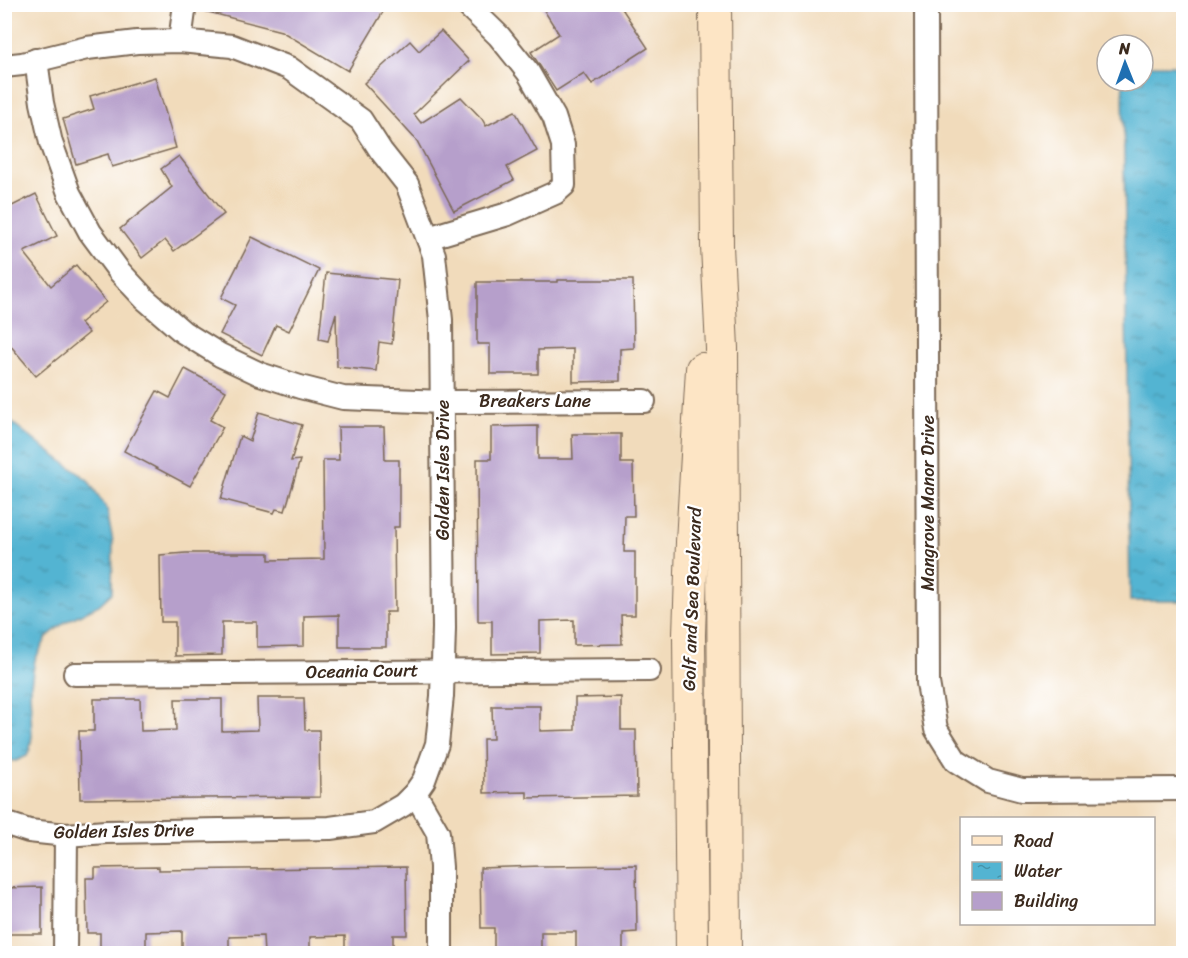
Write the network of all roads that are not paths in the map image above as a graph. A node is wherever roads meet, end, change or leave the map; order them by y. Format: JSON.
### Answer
{"nodes":[{"id":1,"x":185,"y":4,"type":"edge"},
{"id":2,"x":466,"y":4,"type":"edge"},
{"id":3,"x":715,"y":4,"type":"edge"},
{"id":4,"x":926,"y":4,"type":"edge"},
{"id":5,"x":180,"y":41,"type":"junction"},
{"id":6,"x":36,"y":60,"type":"junction"},
{"id":7,"x":4,"y":66,"type":"edge"},
{"id":8,"x":428,"y":238,"type":"junction"},
{"id":9,"x":717,"y":246,"type":"junction"},
{"id":10,"x":645,"y":401,"type":"dead end"},
{"id":11,"x":443,"y":402,"type":"junction"},
{"id":12,"x":443,"y":670,"type":"junction"},
{"id":13,"x":649,"y":670,"type":"dead end"},
{"id":14,"x":75,"y":674,"type":"dead end"},
{"id":15,"x":1184,"y":789,"type":"edge"},
{"id":16,"x":415,"y":793,"type":"junction"},
{"id":17,"x":4,"y":822,"type":"edge"},
{"id":18,"x":66,"y":836,"type":"junction"},
{"id":19,"x":65,"y":954,"type":"edge"},
{"id":20,"x":441,"y":954,"type":"edge"},
{"id":21,"x":692,"y":954,"type":"edge"},
{"id":22,"x":725,"y":954,"type":"edge"}],
"edges":[{"from":1,"to":5,"type":"street"},
{"from":2,"to":8,"type":"street"},
{"from":3,"to":9,"type":"street","name":"Golf and Sea Boulevard"},
{"from":4,"to":15,"type":"street","name":"Mangrove Manor Drive"},
{"from":5,"to":6,"type":"street","name":"Golden Isles Drive"},
{"from":5,"to":8,"type":"street","name":"Golden Isles Drive"},
{"from":6,"to":7,"type":"street","name":"Golden Isles Drive"},
{"from":6,"to":11,"type":"street","name":"Breakers Lane"},
{"from":8,"to":11,"type":"street","name":"Golden Isles Drive"},
{"from":9,"to":21,"type":"street","name":"Golf and Sea Boulevard"},
{"from":9,"to":22,"type":"street","name":"Golf and Sea Boulevard"},
{"from":10,"to":11,"type":"street","name":"Breakers Lane"},
{"from":11,"to":12,"type":"street","name":"Golden Isles Drive"},
{"from":12,"to":13,"type":"street","name":"Oceania Court"},
{"from":12,"to":14,"type":"street","name":"Oceania Court"},
{"from":12,"to":16,"type":"street","name":"Golden Isles Drive"},
{"from":16,"to":18,"type":"street","name":"Golden Isles Drive"},
{"from":16,"to":20,"type":"street"},
{"from":17,"to":18,"type":"street","name":"Golden Isles Drive"},
{"from":18,"to":19,"type":"street"}]}
